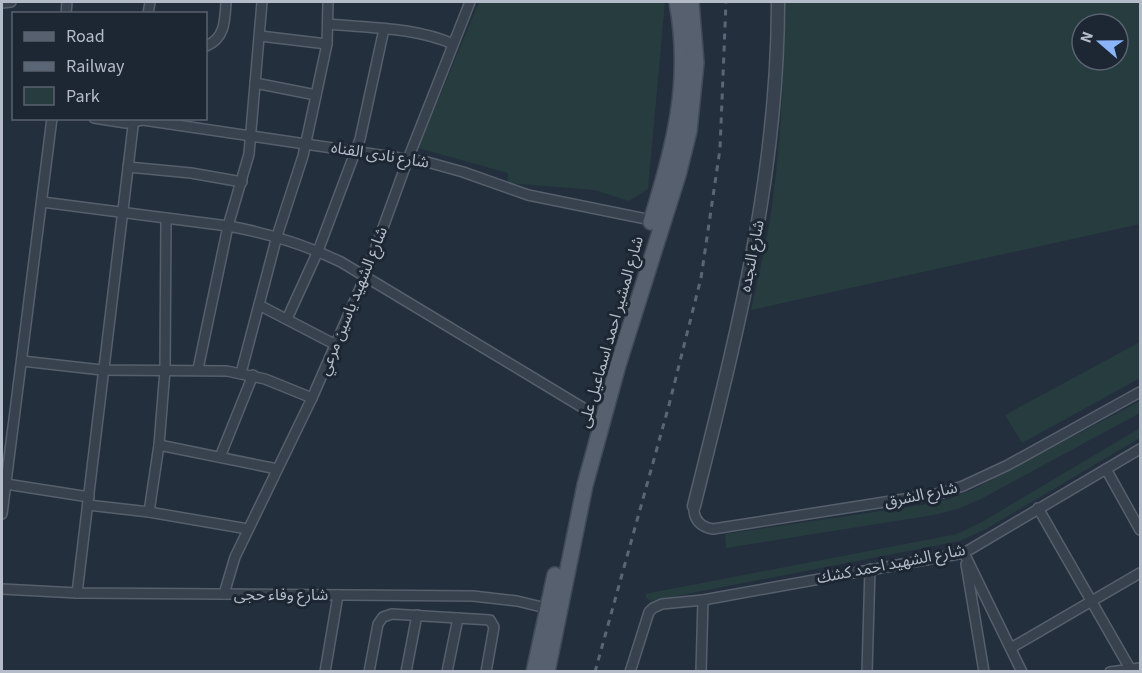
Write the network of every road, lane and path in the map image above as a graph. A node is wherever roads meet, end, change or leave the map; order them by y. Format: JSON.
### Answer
{"nodes":[{"id":1,"x":11,"y":2,"type":"edge"},
{"id":2,"x":226,"y":2,"type":"edge"},
{"id":3,"x":262,"y":2,"type":"edge"},
{"id":4,"x":328,"y":2,"type":"edge"},
{"id":5,"x":470,"y":2,"type":"edge"},
{"id":6,"x":677,"y":2,"type":"edge"},
{"id":7,"x":691,"y":2,"type":"edge"},
{"id":8,"x":778,"y":2,"type":"edge"},
{"id":9,"x":2,"y":3,"type":"edge"},
{"id":10,"x":328,"y":24,"type":"junction"},
{"id":11,"x":384,"y":29,"type":"junction"},
{"id":12,"x":260,"y":36,"type":"junction"},
{"id":13,"x":327,"y":44,"type":"junction"},
{"id":14,"x":453,"y":44,"type":"junction"},
{"id":15,"x":207,"y":46,"type":"edge"},
{"id":16,"x":255,"y":83,"type":"junction"},
{"id":17,"x":316,"y":95,"type":"junction"},
{"id":18,"x":52,"y":120,"type":"edge"},
{"id":19,"x":105,"y":120,"type":"edge"},
{"id":20,"x":134,"y":120,"type":"edge"},
{"id":21,"x":251,"y":135,"type":"junction"},
{"id":22,"x":306,"y":144,"type":"junction"},
{"id":23,"x":356,"y":152,"type":"junction"},
{"id":24,"x":408,"y":159,"type":"junction"},
{"id":25,"x":128,"y":167,"type":"junction"},
{"id":26,"x":242,"y":182,"type":"junction"},
{"id":27,"x":42,"y":202,"type":"junction"},
{"id":28,"x":122,"y":212,"type":"junction"},
{"id":29,"x":166,"y":218,"type":"junction"},
{"id":30,"x":657,"y":221,"type":"junction"},
{"id":31,"x":228,"y":226,"type":"junction"},
{"id":32,"x":277,"y":236,"type":"junction"},
{"id":33,"x":318,"y":251,"type":"junction"},
{"id":34,"x":365,"y":277,"type":"junction"},
{"id":35,"x":259,"y":305,"type":"junction"},
{"id":36,"x":287,"y":319,"type":"junction"},
{"id":37,"x":336,"y":345,"type":"junction"},
{"id":38,"x":22,"y":361,"type":"junction"},
{"id":39,"x":614,"y":364,"type":"junction"},
{"id":40,"x":198,"y":369,"type":"junction"},
{"id":41,"x":102,"y":370,"type":"junction"},
{"id":42,"x":165,"y":370,"type":"junction"},
{"id":43,"x":241,"y":373,"type":"junction"},
{"id":44,"x":253,"y":375,"type":"junction"},
{"id":45,"x":1140,"y":392,"type":"edge"},
{"id":46,"x":312,"y":398,"type":"junction"},
{"id":47,"x":595,"y":416,"type":"junction"},
{"id":48,"x":159,"y":446,"type":"junction"},
{"id":49,"x":1140,"y":449,"type":"edge"},
{"id":50,"x":220,"y":457,"type":"junction"},
{"id":51,"x":277,"y":469,"type":"junction"},
{"id":52,"x":1106,"y":469,"type":"junction"},
{"id":53,"x":6,"y":484,"type":"junction"},
{"id":54,"x":88,"y":501,"type":"junction"},
{"id":55,"x":694,"y":506,"type":"joint"},
{"id":56,"x":575,"y":507,"type":"junction"},
{"id":57,"x":2,"y":508,"type":"edge"},
{"id":58,"x":1038,"y":508,"type":"junction"},
{"id":59,"x":149,"y":512,"type":"junction"},
{"id":60,"x":248,"y":529,"type":"junction"},
{"id":61,"x":1140,"y":530,"type":"edge"},
{"id":62,"x":964,"y":553,"type":"junction"},
{"id":63,"x":870,"y":569,"type":"junction"},
{"id":64,"x":1140,"y":573,"type":"edge"},
{"id":65,"x":2,"y":589,"type":"edge"},
{"id":66,"x":77,"y":593,"type":"junction"},
{"id":67,"x":224,"y":594,"type":"junction"},
{"id":68,"x":338,"y":595,"type":"junction"},
{"id":69,"x":702,"y":600,"type":"junction"},
{"id":70,"x":1092,"y":602,"type":"junction"},
{"id":71,"x":553,"y":610,"type":"junction"},
{"id":72,"x":417,"y":615,"type":"junction"},
{"id":73,"x":458,"y":618,"type":"junction"},
{"id":74,"x":1011,"y":648,"type":"junction"},
{"id":75,"x":1135,"y":669,"type":"edge"},
{"id":76,"x":325,"y":672,"type":"edge"},
{"id":77,"x":369,"y":672,"type":"edge"},
{"id":78,"x":406,"y":672,"type":"edge"},
{"id":79,"x":447,"y":672,"type":"edge"},
{"id":80,"x":486,"y":672,"type":"edge"},
{"id":81,"x":534,"y":672,"type":"edge"},
{"id":82,"x":546,"y":672,"type":"edge"},
{"id":83,"x":630,"y":672,"type":"edge"},
{"id":84,"x":701,"y":672,"type":"edge"},
{"id":85,"x":867,"y":672,"type":"edge"},
{"id":86,"x":984,"y":672,"type":"edge"},
{"id":87,"x":1022,"y":672,"type":"edge"},
{"id":88,"x":1110,"y":672,"type":"edge"}],
"edges":[{"from":1,"to":9,"type":"street"},
{"from":2,"to":15,"type":"street"},
{"from":3,"to":12,"type":"street"},
{"from":4,"to":10,"type":"street"},
{"from":5,"to":14,"type":"street","name":"شارع الشهيد ياسين مرعي"},
{"from":6,"to":30,"type":"main road","name":"شارع المشير احمد اسماعيل على"},
{"from":7,"to":30,"type":"main road","name":"شارع المشير احمد اسماعيل على"},
{"from":8,"to":55,"type":"street","name":"شارع النجده"},
{"from":10,"to":11,"type":"street"},
{"from":10,"to":13,"type":"street"},
{"from":11,"to":14,"type":"street"},
{"from":11,"to":23,"type":"street"},
{"from":12,"to":13,"type":"street"},
{"from":12,"to":16,"type":"street"},
{"from":13,"to":17,"type":"street"},
{"from":14,"to":24,"type":"street","name":"شارع الشهيد ياسين مرعي"},
{"from":16,"to":17,"type":"street"},
{"from":16,"to":21,"type":"street"},
{"from":17,"to":22,"type":"street"},
{"from":18,"to":27,"type":"street"},
{"from":19,"to":20,"type":"street","name":"شارع نادى القناه"},
{"from":20,"to":21,"type":"street","name":"شارع نادى القناه"},
{"from":20,"to":25,"type":"street"},
{"from":21,"to":22,"type":"street","name":"شارع نادى القناه"},
{"from":21,"to":26,"type":"street"},
{"from":22,"to":23,"type":"street","name":"شارع نادى القناه"},
{"from":22,"to":32,"type":"street"},
{"from":23,"to":24,"type":"street","name":"شارع نادى القناه"},
{"from":23,"to":33,"type":"street"},
{"from":24,"to":30,"type":"street","name":"شارع نادى القناه"},
{"from":24,"to":34,"type":"street","name":"شارع الشهيد ياسين مرعي"},
{"from":25,"to":26,"type":"street"},
{"from":25,"to":28,"type":"street"},
{"from":26,"to":31,"type":"street"},
{"from":27,"to":28,"type":"street"},
{"from":27,"to":38,"type":"street"},
{"from":28,"to":29,"type":"street"},
{"from":28,"to":41,"type":"street"},
{"from":29,"to":31,"type":"street"},
{"from":29,"to":42,"type":"street"},
{"from":30,"to":39,"type":"main road","name":"شارع المشير احمد اسماعيل على"},
{"from":31,"to":32,"type":"street"},
{"from":31,"to":40,"type":"street"},
{"from":32,"to":33,"type":"street"},
{"from":32,"to":35,"type":"street"},
{"from":33,"to":34,"type":"street"},
{"from":33,"to":36,"type":"street"},
{"from":34,"to":37,"type":"street","name":"شارع الشهيد ياسين مرعي"},
{"from":34,"to":47,"type":"street"},
{"from":35,"to":36,"type":"street"},
{"from":35,"to":43,"type":"street"},
{"from":36,"to":37,"type":"street"},
{"from":37,"to":46,"type":"street","name":"شارع الشهيد ياسين مرعي"},
{"from":38,"to":41,"type":"street"},
{"from":38,"to":53,"type":"street"},
{"from":39,"to":47,"type":"main road","name":"شارع المشير احمد اسماعيل على"},
{"from":39,"to":56,"type":"main road","name":"شارع المشير احمد اسماعيل على"},
{"from":40,"to":42,"type":"street"},
{"from":40,"to":43,"type":"street"},
{"from":41,"to":42,"type":"street"},
{"from":41,"to":54,"type":"street"},
{"from":42,"to":48,"type":"street"},
{"from":43,"to":44,"type":"street"},
{"from":44,"to":46,"type":"street"},
{"from":44,"to":50,"type":"street"},
{"from":45,"to":55,"type":"street","name":"شارع الشرق"},
{"from":46,"to":51,"type":"street","name":"شارع الشهيد ياسين مرعي"},
{"from":47,"to":56,"type":"main road","name":"شارع المشير احمد اسماعيل على"},
{"from":48,"to":50,"type":"street"},
{"from":48,"to":59,"type":"street"},
{"from":49,"to":52,"type":"street","name":"شارع الشهيد احمد كشك"},
{"from":50,"to":51,"type":"street"},
{"from":51,"to":60,"type":"street","name":"شارع الشهيد ياسين مرعي"},
{"from":52,"to":58,"type":"street","name":"شارع الشهيد احمد كشك"},
{"from":52,"to":61,"type":"street"},
{"from":53,"to":54,"type":"street"},
{"from":53,"to":57,"type":"street"},
{"from":54,"to":59,"type":"street"},
{"from":54,"to":66,"type":"street"},
{"from":56,"to":71,"type":"main road","name":"شارع المشير احمد اسماعيل على"},
{"from":58,"to":62,"type":"street","name":"شارع الشهيد احمد كشك"},
{"from":58,"to":70,"type":"street"},
{"from":59,"to":60,"type":"street"},
{"from":60,"to":67,"type":"street","name":"شارع الشهيد ياسين مرعي"},
{"from":62,"to":63,"type":"street","name":"شارع الشهيد احمد كشك"},
{"from":62,"to":74,"type":"street"},
{"from":62,"to":86,"type":"street"},
{"from":63,"to":69,"type":"street","name":"شارع الشهيد احمد كشك"},
{"from":63,"to":85,"type":"street"},
{"from":64,"to":70,"type":"street"},
{"from":65,"to":66,"type":"street","name":"شارع وفاء حجى"},
{"from":66,"to":67,"type":"street","name":"شارع وفاء حجى"},
{"from":67,"to":68,"type":"street","name":"شارع وفاء حجى"},
{"from":68,"to":71,"type":"street","name":"شارع وفاء حجى"},
{"from":68,"to":76,"type":"street"},
{"from":69,"to":83,"type":"street","name":"شارع الشهيد احمد كشك"},
{"from":69,"to":84,"type":"street"},
{"from":70,"to":74,"type":"street"},
{"from":70,"to":75,"type":"street"},
{"from":71,"to":81,"type":"main road","name":"شارع المشير احمد اسماعيل على"},
{"from":71,"to":82,"type":"main road","name":"شارع المشير احمد اسماعيل على"},
{"from":72,"to":73,"type":"street"},
{"from":72,"to":77,"type":"street"},
{"from":72,"to":78,"type":"street"},
{"from":73,"to":79,"type":"street"},
{"from":73,"to":80,"type":"street"},
{"from":74,"to":87,"type":"street"},
{"from":75,"to":88,"type":"street"}]}
